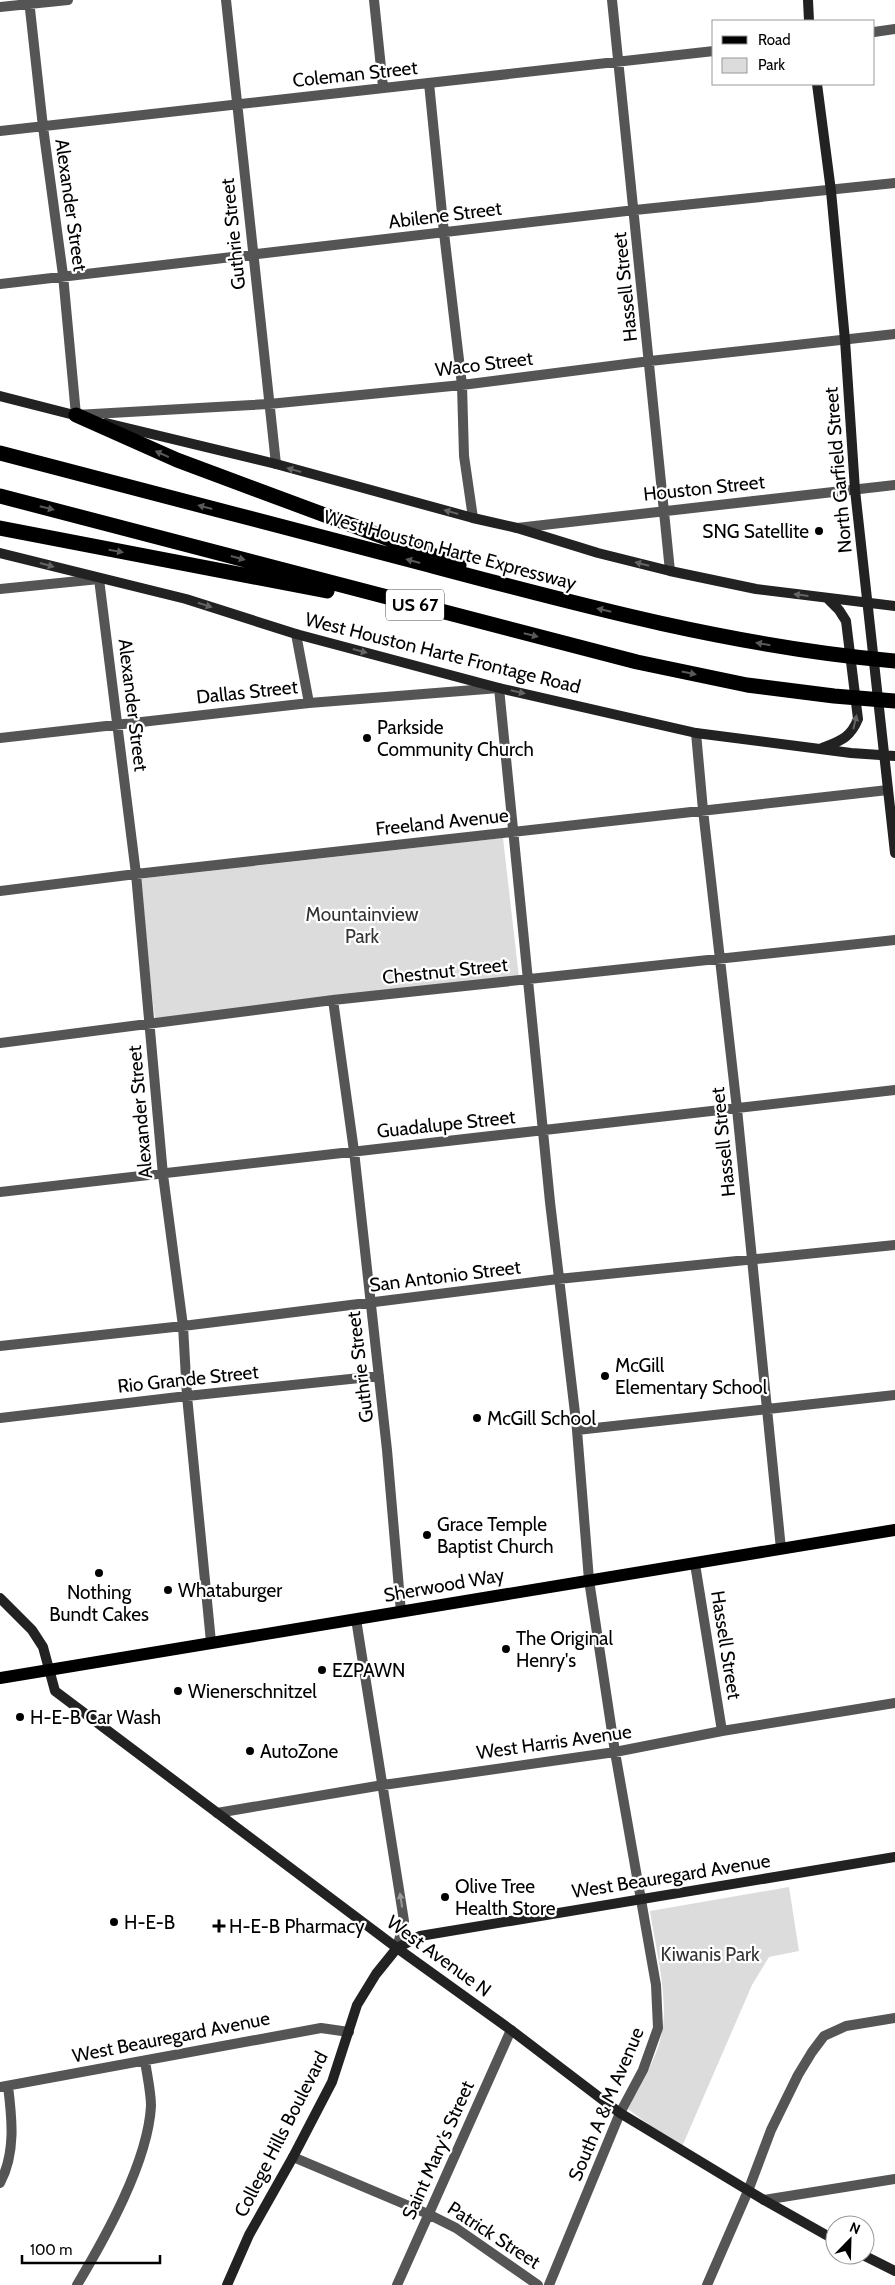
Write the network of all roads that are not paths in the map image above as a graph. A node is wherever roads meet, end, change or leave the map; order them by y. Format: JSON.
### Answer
{"nodes":[{"id":1,"x":68,"y":0,"type":"edge"},
{"id":2,"x":226,"y":0,"type":"edge"},
{"id":3,"x":374,"y":0,"type":"edge"},
{"id":4,"x":612,"y":0,"type":"edge"},
{"id":5,"x":808,"y":0,"type":"edge"},
{"id":6,"x":30,"y":2,"type":"edge"},
{"id":7,"x":0,"y":7,"type":"edge"},
{"id":8,"x":809,"y":20,"type":"edge"},
{"id":9,"x":895,"y":29,"type":"edge"},
{"id":10,"x":875,"y":32,"type":"edge"},
{"id":11,"x":712,"y":51,"type":"edge"},
{"id":12,"x":620,"y":62,"type":"junction"},
{"id":13,"x":430,"y":83,"type":"junction"},
{"id":14,"x":816,"y":85,"type":"edge"},
{"id":15,"x":383,"y":87,"type":"junction"},
{"id":16,"x":236,"y":105,"type":"junction"},
{"id":17,"x":43,"y":127,"type":"junction"},
{"id":18,"x":0,"y":131,"type":"edge"},
{"id":19,"x":895,"y":183,"type":"edge"},
{"id":20,"x":831,"y":191,"type":"junction"},
{"id":21,"x":635,"y":210,"type":"junction"},
{"id":22,"x":444,"y":233,"type":"junction"},
{"id":23,"x":253,"y":255,"type":"junction"},
{"id":24,"x":63,"y":275,"type":"junction"},
{"id":25,"x":0,"y":284,"type":"edge"},
{"id":26,"x":895,"y":334,"type":"edge"},
{"id":27,"x":846,"y":340,"type":"junction"},
{"id":28,"x":650,"y":361,"type":"junction"},
{"id":29,"x":462,"y":385,"type":"junction"},
{"id":30,"x":0,"y":396,"type":"edge"},
{"id":31,"x":270,"y":404,"type":"junction"},
{"id":32,"x":76,"y":415,"type":"junction"},
{"id":33,"x":0,"y":453,"type":"edge"},
{"id":34,"x":276,"y":464,"type":"junction"},
{"id":35,"x":895,"y":485,"type":"edge"},
{"id":36,"x":856,"y":490,"type":"junction"},
{"id":37,"x":0,"y":496,"type":"edge"},
{"id":38,"x":664,"y":510,"type":"junction"},
{"id":39,"x":473,"y":518,"type":"junction"},
{"id":40,"x":0,"y":528,"type":"edge"},
{"id":41,"x":517,"y":528,"type":"junction"},
{"id":42,"x":0,"y":553,"type":"edge"},
{"id":43,"x":670,"y":571,"type":"junction"},
{"id":44,"x":99,"y":579,"type":"junction"},
{"id":45,"x":0,"y":589,"type":"edge"},
{"id":46,"x":536,"y":593,"type":"junction"},
{"id":47,"x":828,"y":599,"type":"junction"},
{"id":48,"x":866,"y":604,"type":"junction"},
{"id":49,"x":895,"y":606,"type":"edge"},
{"id":50,"x":496,"y":626,"type":"junction"},
{"id":51,"x":296,"y":634,"type":"junction"},
{"id":52,"x":895,"y":661,"type":"edge"},
{"id":53,"x":499,"y":688,"type":"junction"},
{"id":54,"x":895,"y":701,"type":"edge"},
{"id":55,"x":309,"y":703,"type":"junction"},
{"id":56,"x":118,"y":724,"type":"junction"},
{"id":57,"x":696,"y":733,"type":"junction"},
{"id":58,"x":0,"y":738,"type":"edge"},
{"id":59,"x":819,"y":749,"type":"junction"},
{"id":60,"x":884,"y":755,"type":"junction"},
{"id":61,"x":895,"y":756,"type":"edge"},
{"id":62,"x":888,"y":790,"type":"junction"},
{"id":63,"x":703,"y":810,"type":"junction"},
{"id":64,"x":512,"y":831,"type":"junction"},
{"id":65,"x":895,"y":853,"type":"edge"},
{"id":66,"x":136,"y":874,"type":"junction"},
{"id":67,"x":0,"y":891,"type":"edge"},
{"id":68,"x":895,"y":940,"type":"edge"},
{"id":69,"x":721,"y":960,"type":"junction"},
{"id":70,"x":527,"y":981,"type":"junction"},
{"id":71,"x":333,"y":1000,"type":"junction"},
{"id":72,"x":150,"y":1024,"type":"junction"},
{"id":73,"x":0,"y":1043,"type":"edge"},
{"id":74,"x":895,"y":1090,"type":"edge"},
{"id":75,"x":737,"y":1109,"type":"junction"},
{"id":76,"x":543,"y":1132,"type":"junction"},
{"id":77,"x":354,"y":1151,"type":"junction"},
{"id":78,"x":163,"y":1175,"type":"junction"},
{"id":79,"x":0,"y":1192,"type":"edge"},
{"id":80,"x":895,"y":1245,"type":"edge"},
{"id":81,"x":752,"y":1260,"type":"junction"},
{"id":82,"x":558,"y":1279,"type":"junction"},
{"id":83,"x":370,"y":1303,"type":"junction"},
{"id":84,"x":183,"y":1326,"type":"junction"},
{"id":85,"x":0,"y":1346,"type":"edge"},
{"id":86,"x":379,"y":1376,"type":"junction"},
{"id":87,"x":895,"y":1395,"type":"edge"},
{"id":88,"x":186,"y":1396,"type":"junction"},
{"id":89,"x":767,"y":1410,"type":"junction"},
{"id":90,"x":0,"y":1418,"type":"edge"},
{"id":91,"x":577,"y":1430,"type":"junction"},
{"id":92,"x":895,"y":1530,"type":"edge"},
{"id":93,"x":781,"y":1549,"type":"junction"},
{"id":94,"x":695,"y":1564,"type":"junction"},
{"id":95,"x":589,"y":1580,"type":"junction"},
{"id":96,"x":0,"y":1598,"type":"edge"},
{"id":97,"x":401,"y":1612,"type":"junction"},
{"id":98,"x":356,"y":1619,"type":"junction"},
{"id":99,"x":211,"y":1642,"type":"junction"},
{"id":100,"x":48,"y":1669,"type":"junction"},
{"id":101,"x":0,"y":1678,"type":"edge"},
{"id":102,"x":895,"y":1703,"type":"edge"},
{"id":103,"x":722,"y":1731,"type":"junction"},
{"id":104,"x":616,"y":1752,"type":"junction"},
{"id":105,"x":383,"y":1785,"type":"junction"},
{"id":106,"x":217,"y":1813,"type":"junction"},
{"id":107,"x":895,"y":1857,"type":"edge"},
{"id":108,"x":641,"y":1898,"type":"junction"},
{"id":109,"x":397,"y":1948,"type":"junction"},
{"id":110,"x":895,"y":2018,"type":"edge"},
{"id":111,"x":512,"y":2030,"type":"junction"},
{"id":112,"x":349,"y":2032,"type":"junction"},
{"id":113,"x":145,"y":2061,"type":"junction"},
{"id":114,"x":4,"y":2086,"type":"edge"},
{"id":115,"x":620,"y":2113,"type":"junction"},
{"id":116,"x":293,"y":2157,"type":"junction"},
{"id":117,"x":895,"y":2178,"type":"edge"},
{"id":118,"x":0,"y":2183,"type":"edge"},
{"id":119,"x":748,"y":2191,"type":"junction"},
{"id":120,"x":764,"y":2200,"type":"junction"},
{"id":121,"x":428,"y":2214,"type":"junction"},
{"id":122,"x":825,"y":2234,"type":"edge"},
{"id":123,"x":875,"y":2261,"type":"edge"},
{"id":124,"x":895,"y":2271,"type":"edge"},
{"id":125,"x":77,"y":2285,"type":"edge"},
{"id":126,"x":227,"y":2285,"type":"edge"},
{"id":127,"x":397,"y":2285,"type":"edge"},
{"id":128,"x":538,"y":2285,"type":"edge"},
{"id":129,"x":549,"y":2285,"type":"edge"},
{"id":130,"x":707,"y":2285,"type":"edge"}],
"edges":[{"from":1,"to":6,"type":"street"},
{"from":2,"to":16,"type":"street","name":"Guthrie Street"},
{"from":3,"to":15,"type":"street"},
{"from":4,"to":12,"type":"street","name":"Hassell Street"},
{"from":5,"to":8,"type":"main road"},
{"from":6,"to":7,"type":"street"},
{"from":6,"to":17,"type":"street","name":"Alexander Street"},
{"from":9,"to":10,"type":"street"},
{"from":11,"to":12,"type":"street","name":"Coleman Street"},
{"from":12,"to":13,"type":"street","name":"Coleman Street"},
{"from":12,"to":21,"type":"street","name":"Hassell Street"},
{"from":13,"to":15,"type":"street","name":"Coleman Street"},
{"from":13,"to":22,"type":"street"},
{"from":14,"to":20,"type":"main road","name":"North Garfield Street"},
{"from":15,"to":16,"type":"street","name":"Coleman Street"},
{"from":16,"to":17,"type":"street","name":"Coleman Street"},
{"from":16,"to":23,"type":"street","name":"Guthrie Street"},
{"from":17,"to":18,"type":"street","name":"Coleman Street"},
{"from":17,"to":24,"type":"street","name":"Alexander Street"},
{"from":19,"to":20,"type":"street","name":"Abilene Street"},
{"from":20,"to":21,"type":"street","name":"Abilene Street"},
{"from":20,"to":27,"type":"main road","name":"North Garfield Street"},
{"from":21,"to":22,"type":"street","name":"Abilene Street"},
{"from":21,"to":28,"type":"street","name":"Hassell Street"},
{"from":22,"to":23,"type":"street","name":"Abilene Street"},
{"from":22,"to":29,"type":"street"},
{"from":23,"to":24,"type":"street","name":"Abilene Street"},
{"from":23,"to":31,"type":"street","name":"Guthrie Street"},
{"from":24,"to":25,"type":"street","name":"Abilene Street"},
{"from":24,"to":32,"type":"street","name":"Alexander Street"},
{"from":26,"to":27,"type":"street","name":"Waco Street"},
{"from":27,"to":28,"type":"street","name":"Waco Street"},
{"from":27,"to":36,"type":"main road","name":"North Garfield Street"},
{"from":28,"to":29,"type":"street","name":"Waco Street"},
{"from":28,"to":38,"type":"street","name":"Hassell Street"},
{"from":29,"to":31,"type":"street","name":"Waco Street"},
{"from":29,"to":39,"type":"street"},
{"from":30,"to":32,"type":"main road"},
{"from":31,"to":32,"type":"street","name":"Waco Street"},
{"from":31,"to":34,"type":"street","name":"Guthrie Street"},
{"from":32,"to":34,"type":"main road"},
{"from":46,"to":32,"type":"highway","one_way":true},
{"from":46,"to":33,"type":"highway","name":"West Houston Harte Expressway","number":"US 67","one_way":true},
{"from":39,"to":34,"type":"main road","one_way":true},
{"from":35,"to":36,"type":"street","name":"Houston Street"},
{"from":36,"to":38,"type":"street","name":"Houston Street"},
{"from":36,"to":48,"type":"main road","name":"North Garfield Street"},
{"from":37,"to":50,"type":"highway","number":"US 67","one_way":true},
{"from":38,"to":41,"type":"street","name":"Houston Street"},
{"from":38,"to":43,"type":"street","name":"Hassell Street"},
{"from":39,"to":41,"type":"main road"},
{"from":40,"to":50,"type":"highway","one_way":true},
{"from":43,"to":41,"type":"main road","one_way":true},
{"from":42,"to":44,"type":"main road","name":"West Houston Harte Frontage Road","one_way":true},
{"from":47,"to":43,"type":"main road","one_way":true},
{"from":44,"to":45,"type":"street"},
{"from":44,"to":51,"type":"main road","name":"West Houston Harte Frontage Road","one_way":true},
{"from":44,"to":56,"type":"street","name":"Alexander Street"},
{"from":52,"to":46,"type":"highway","name":"West Houston Harte Expressway","number":"US 67","one_way":true},
{"from":47,"to":48,"type":"main road"},
{"from":59,"to":47,"type":"main road","one_way":true},
{"from":48,"to":49,"type":"main road"},
{"from":48,"to":60,"type":"main road","name":"North Garfield Street"},
{"from":50,"to":54,"type":"highway","number":"US 67","one_way":true},
{"from":51,"to":53,"type":"main road","name":"West Houston Harte Frontage Road","one_way":true},
{"from":51,"to":55,"type":"street"},
{"from":53,"to":55,"type":"street","name":"Dallas Street"},
{"from":53,"to":57,"type":"main road","name":"West Houston Harte Frontage Road","one_way":true},
{"from":53,"to":64,"type":"street","name":"South A & M Avenue"},
{"from":55,"to":56,"type":"street","name":"Dallas Street"},
{"from":56,"to":58,"type":"street","name":"Dallas Street"},
{"from":56,"to":66,"type":"street","name":"Alexander Street"},
{"from":57,"to":59,"type":"main road","name":"West Houston Harte Frontage Road"},
{"from":57,"to":63,"type":"street","name":"Hassell Street"},
{"from":59,"to":60,"type":"main road","name":"West Houston Harte Frontage Road"},
{"from":60,"to":61,"type":"main road"},
{"from":60,"to":62,"type":"main road","name":"North Garfield Street"},
{"from":62,"to":63,"type":"street","name":"Freeland Avenue"},
{"from":62,"to":65,"type":"main road","name":"North Garfield Street"},
{"from":63,"to":64,"type":"street","name":"Freeland Avenue"},
{"from":63,"to":69,"type":"street","name":"Hassell Street"},
{"from":64,"to":66,"type":"street","name":"Freeland Avenue"},
{"from":64,"to":70,"type":"street","name":"South A & M Avenue"},
{"from":66,"to":67,"type":"street","name":"Freeland Avenue"},
{"from":66,"to":72,"type":"street","name":"Alexander Street"},
{"from":68,"to":69,"type":"street","name":"Chestnut Street"},
{"from":69,"to":70,"type":"street","name":"Chestnut Street"},
{"from":69,"to":75,"type":"street","name":"Hassell Street"},
{"from":70,"to":71,"type":"street","name":"Chestnut Street"},
{"from":70,"to":76,"type":"street","name":"South A & M Avenue"},
{"from":71,"to":72,"type":"street","name":"Chestnut Street"},
{"from":71,"to":77,"type":"street","name":"Guthrie Street"},
{"from":72,"to":73,"type":"street","name":"Chestnut Street"},
{"from":72,"to":78,"type":"street","name":"Alexander Street"},
{"from":74,"to":75,"type":"street","name":"Guadalupe Street"},
{"from":75,"to":76,"type":"street","name":"Guadalupe Street"},
{"from":75,"to":81,"type":"street","name":"Hassell Street"},
{"from":76,"to":77,"type":"street","name":"Guadalupe Street"},
{"from":76,"to":82,"type":"street","name":"South A & M Avenue"},
{"from":77,"to":78,"type":"street","name":"Guadalupe Street"},
{"from":77,"to":83,"type":"street","name":"Guthrie Street"},
{"from":78,"to":79,"type":"street","name":"Guadalupe Street"},
{"from":78,"to":84,"type":"street","name":"Alexander Street"},
{"from":80,"to":81,"type":"street","name":"San Antonio Street"},
{"from":81,"to":82,"type":"street","name":"San Antonio Street"},
{"from":81,"to":89,"type":"street","name":"Hassell Street"},
{"from":82,"to":83,"type":"street","name":"San Antonio Street"},
{"from":82,"to":91,"type":"street","name":"South A & M Avenue"},
{"from":83,"to":84,"type":"street","name":"San Antonio Street"},
{"from":83,"to":86,"type":"street","name":"Guthrie Street"},
{"from":84,"to":85,"type":"street","name":"San Antonio Street"},
{"from":84,"to":88,"type":"street","name":"Alexander Street"},
{"from":86,"to":88,"type":"street","name":"Rio Grande Street"},
{"from":86,"to":97,"type":"street","name":"Guthrie Street"},
{"from":87,"to":89,"type":"street"},
{"from":88,"to":90,"type":"street","name":"Rio Grande Street"},
{"from":88,"to":99,"type":"street","name":"Alexander Street"},
{"from":89,"to":91,"type":"street"},
{"from":89,"to":93,"type":"street","name":"Hassell Street"},
{"from":91,"to":95,"type":"street","name":"South A & M Avenue"},
{"from":92,"to":93,"type":"main road","name":"Sherwood Way"},
{"from":93,"to":94,"type":"main road","name":"Sherwood Way"},
{"from":94,"to":95,"type":"main road","name":"Sherwood Way"},
{"from":94,"to":103,"type":"street","name":"Hassell Street"},
{"from":95,"to":97,"type":"main road","name":"Sherwood Way"},
{"from":95,"to":104,"type":"street","name":"South A & M Avenue"},
{"from":96,"to":100,"type":"main road","name":"West Avenue N"},
{"from":97,"to":98,"type":"main road","name":"Sherwood Way"},
{"from":98,"to":99,"type":"main road","name":"Sherwood Way"},
{"from":98,"to":105,"type":"street"},
{"from":99,"to":100,"type":"main road","name":"Sherwood Way"},
{"from":100,"to":101,"type":"main road","name":"Sherwood Way"},
{"from":100,"to":106,"type":"main road","name":"West Avenue N"},
{"from":102,"to":103,"type":"street","name":"West Harris Avenue"},
{"from":103,"to":104,"type":"street","name":"West Harris Avenue"},
{"from":104,"to":105,"type":"street","name":"West Harris Avenue"},
{"from":104,"to":108,"type":"street","name":"South A & M Avenue"},
{"from":105,"to":106,"type":"street","name":"West Harris Avenue"},
{"from":109,"to":105,"type":"street","one_way":true},
{"from":106,"to":109,"type":"main road","name":"West Avenue N"},
{"from":107,"to":108,"type":"main road","name":"West Beauregard Avenue"},
{"from":108,"to":109,"type":"main road","name":"West Beauregard Avenue"},
{"from":108,"to":115,"type":"street","name":"South A & M Avenue"},
{"from":109,"to":111,"type":"main road","name":"West Avenue N"},
{"from":109,"to":112,"type":"main road","name":"College Hills Boulevard"},
{"from":110,"to":119,"type":"street"},
{"from":111,"to":115,"type":"main road","name":"West Avenue N"},
{"from":111,"to":121,"type":"street","name":"Saint Mary's Street"},
{"from":112,"to":113,"type":"street","name":"West Beauregard Avenue"},
{"from":112,"to":116,"type":"main road","name":"College Hills Boulevard"},
{"from":113,"to":114,"type":"street","name":"West Beauregard Avenue"},
{"from":113,"to":125,"type":"street"},
{"from":114,"to":118,"type":"street"},
{"from":115,"to":119,"type":"main road","name":"West Avenue N"},
{"from":115,"to":129,"type":"street","name":"South A & M Avenue"},
{"from":116,"to":121,"type":"street","name":"Patrick Street"},
{"from":116,"to":126,"type":"main road","name":"College Hills Boulevard"},
{"from":117,"to":120,"type":"street"},
{"from":119,"to":120,"type":"main road","name":"West Avenue N"},
{"from":119,"to":130,"type":"street"},
{"from":120,"to":122,"type":"main road","name":"West Avenue N"},
{"from":121,"to":127,"type":"street","name":"Saint Mary's Street"},
{"from":121,"to":128,"type":"street","name":"Patrick Street"},
{"from":123,"to":124,"type":"main road"}]}
